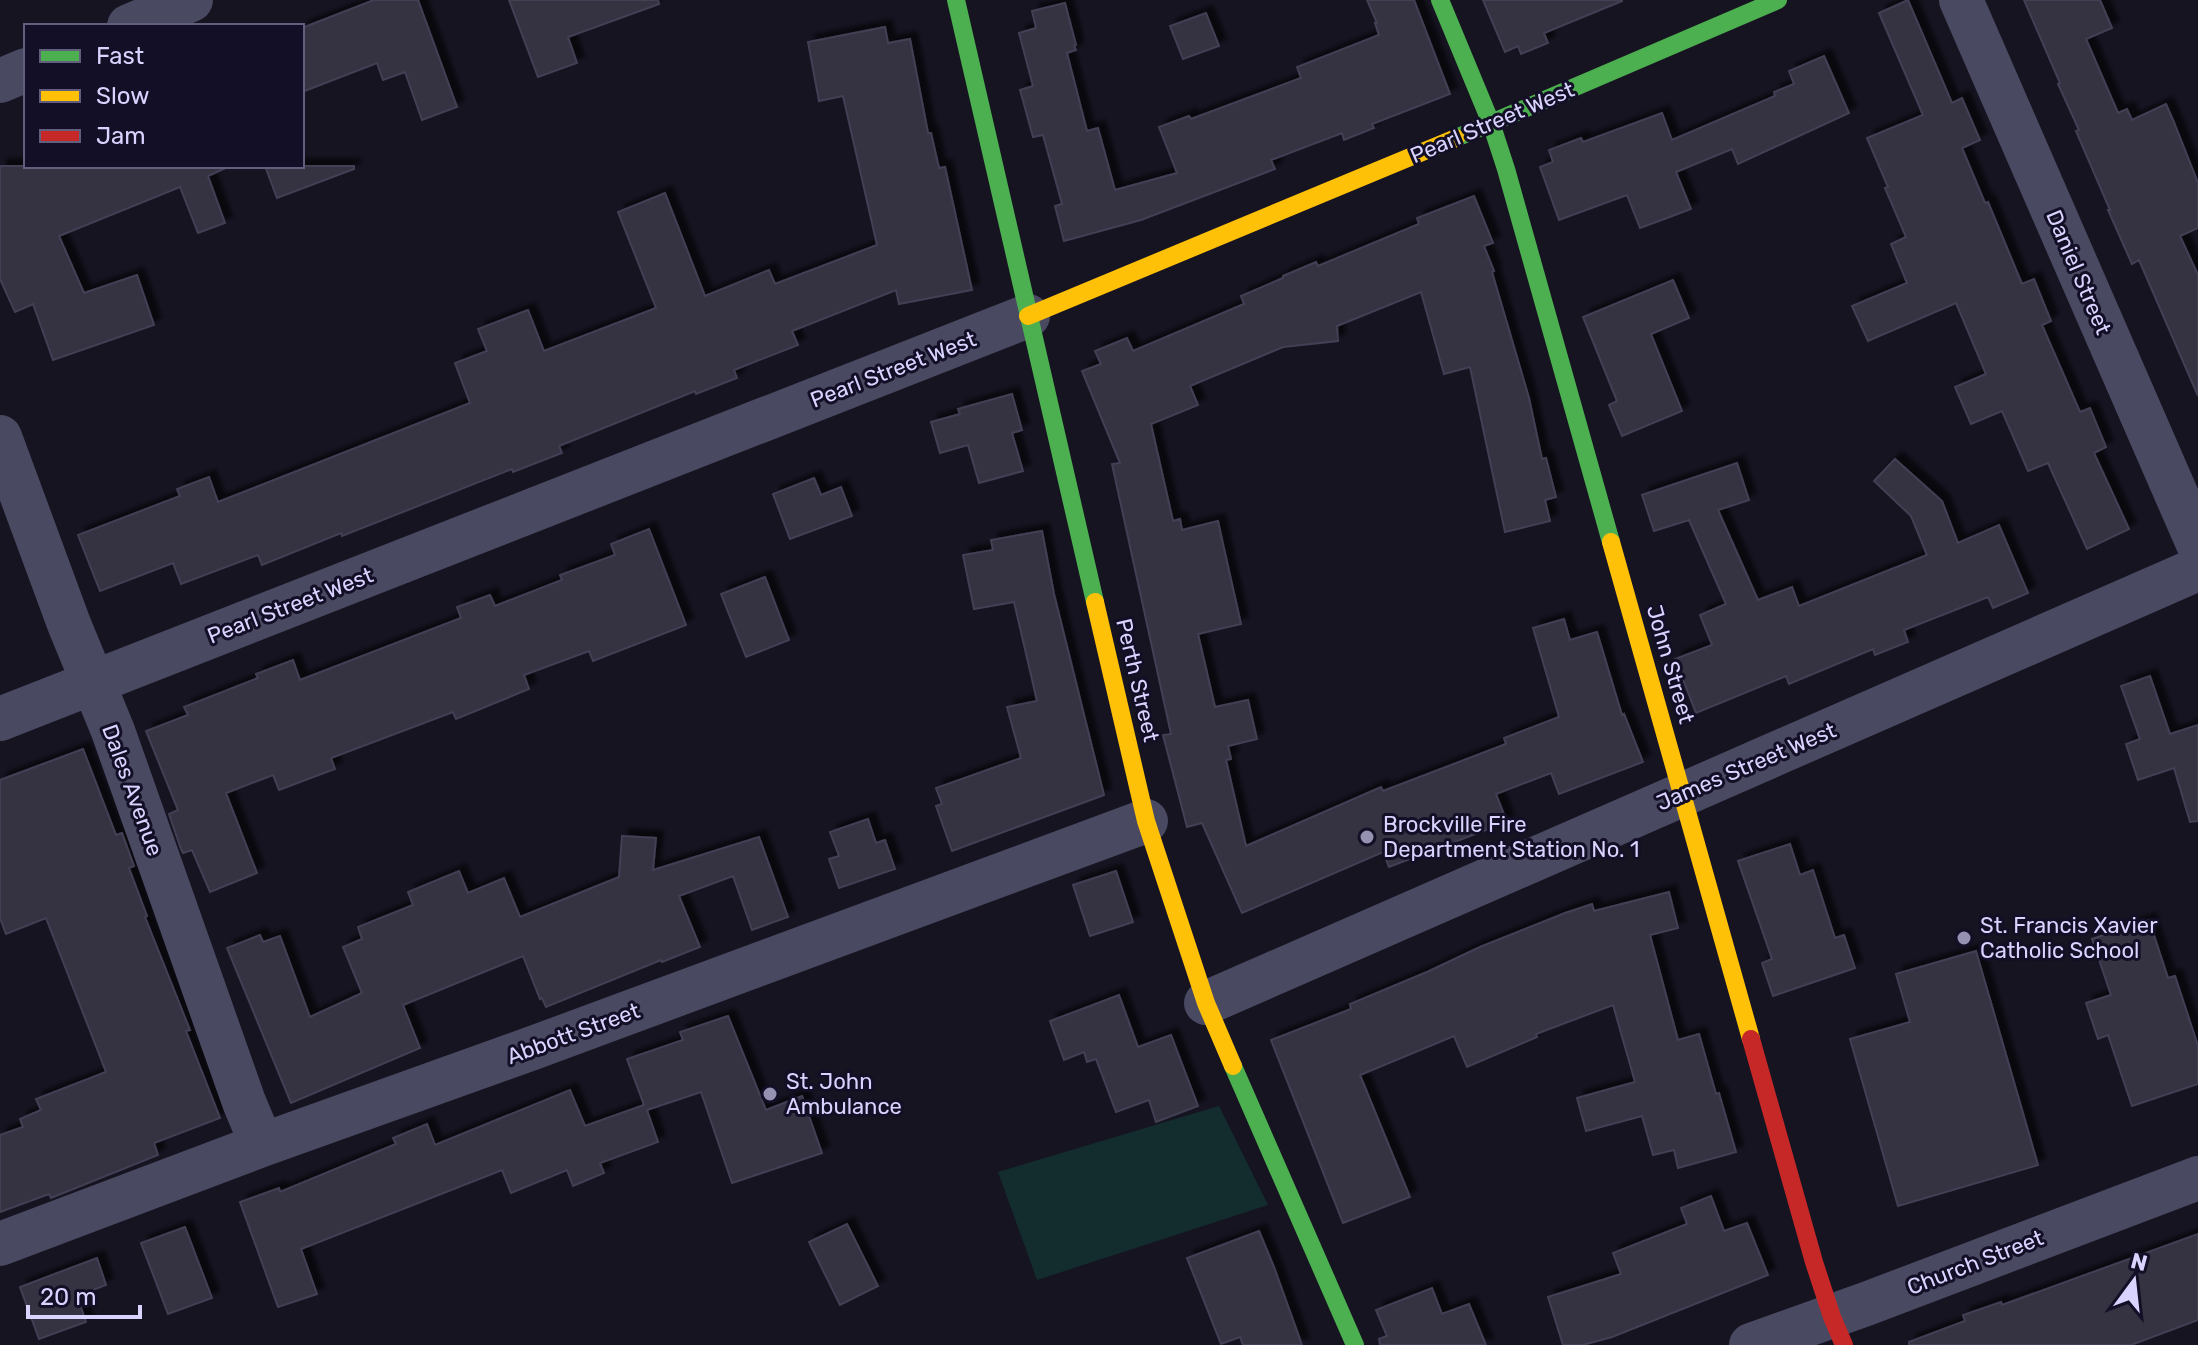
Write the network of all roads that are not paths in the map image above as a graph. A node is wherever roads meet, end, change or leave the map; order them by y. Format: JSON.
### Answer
{"nodes":[{"id":1,"x":191,"y":0,"type":"edge"},
{"id":2,"x":956,"y":0,"type":"edge"},
{"id":3,"x":1440,"y":0,"type":"edge"},
{"id":4,"x":1778,"y":0,"type":"edge"},
{"id":5,"x":1961,"y":0,"type":"edge"},
{"id":6,"x":134,"y":24,"type":"edge"},
{"id":7,"x":24,"y":71,"type":"edge"},
{"id":8,"x":0,"y":81,"type":"edge"},
{"id":9,"x":1491,"y":123,"type":"junction"},
{"id":10,"x":1028,"y":316,"type":"junction"},
{"id":11,"x":0,"y":437,"type":"edge"},
{"id":12,"x":2198,"y":544,"type":"edge"},
{"id":13,"x":2198,"y":569,"type":"edge"},
{"id":14,"x":94,"y":682,"type":"junction"},
{"id":15,"x":0,"y":719,"type":"edge"},
{"id":16,"x":1682,"y":794,"type":"junction"},
{"id":17,"x":1146,"y":821,"type":"junction"},
{"id":18,"x":1206,"y":1003,"type":"junction"},
{"id":19,"x":262,"y":1145,"type":"junction"},
{"id":20,"x":2198,"y":1178,"type":"edge"},
{"id":21,"x":0,"y":1244,"type":"edge"},
{"id":22,"x":1838,"y":1331,"type":"edge"},
{"id":23,"x":1355,"y":1345,"type":"edge"},
{"id":24,"x":1751,"y":1345,"type":"edge"}],
"edges":[{"from":1,"to":6,"type":"street"},
{"from":2,"to":10,"type":"street","name":"Perth Street"},
{"from":3,"to":9,"type":"street","name":"John Street"},
{"from":4,"to":9,"type":"street","name":"Pearl Street West"},
{"from":5,"to":12,"type":"street","name":"Daniel Street"},
{"from":7,"to":8,"type":"street"},
{"from":9,"to":10,"type":"street","name":"Pearl Street West"},
{"from":9,"to":16,"type":"street","name":"John Street"},
{"from":10,"to":14,"type":"street","name":"Pearl Street West"},
{"from":10,"to":17,"type":"street","name":"Perth Street"},
{"from":11,"to":14,"type":"street","name":"Dales Avenue"},
{"from":13,"to":16,"type":"street","name":"James Street West"},
{"from":14,"to":15,"type":"street","name":"Pearl Street West"},
{"from":14,"to":19,"type":"street","name":"Dales Avenue"},
{"from":16,"to":18,"type":"street","name":"James Street West"},
{"from":16,"to":22,"type":"street","name":"John Street"},
{"from":17,"to":18,"type":"street","name":"Perth Street"},
{"from":17,"to":19,"type":"street","name":"Abbott Street"},
{"from":18,"to":23,"type":"street","name":"Perth Street"},
{"from":19,"to":21,"type":"street","name":"Abbott Street"},
{"from":20,"to":22,"type":"street","name":"Church Street"},
{"from":22,"to":24,"type":"street","name":"Church Street"}]}
